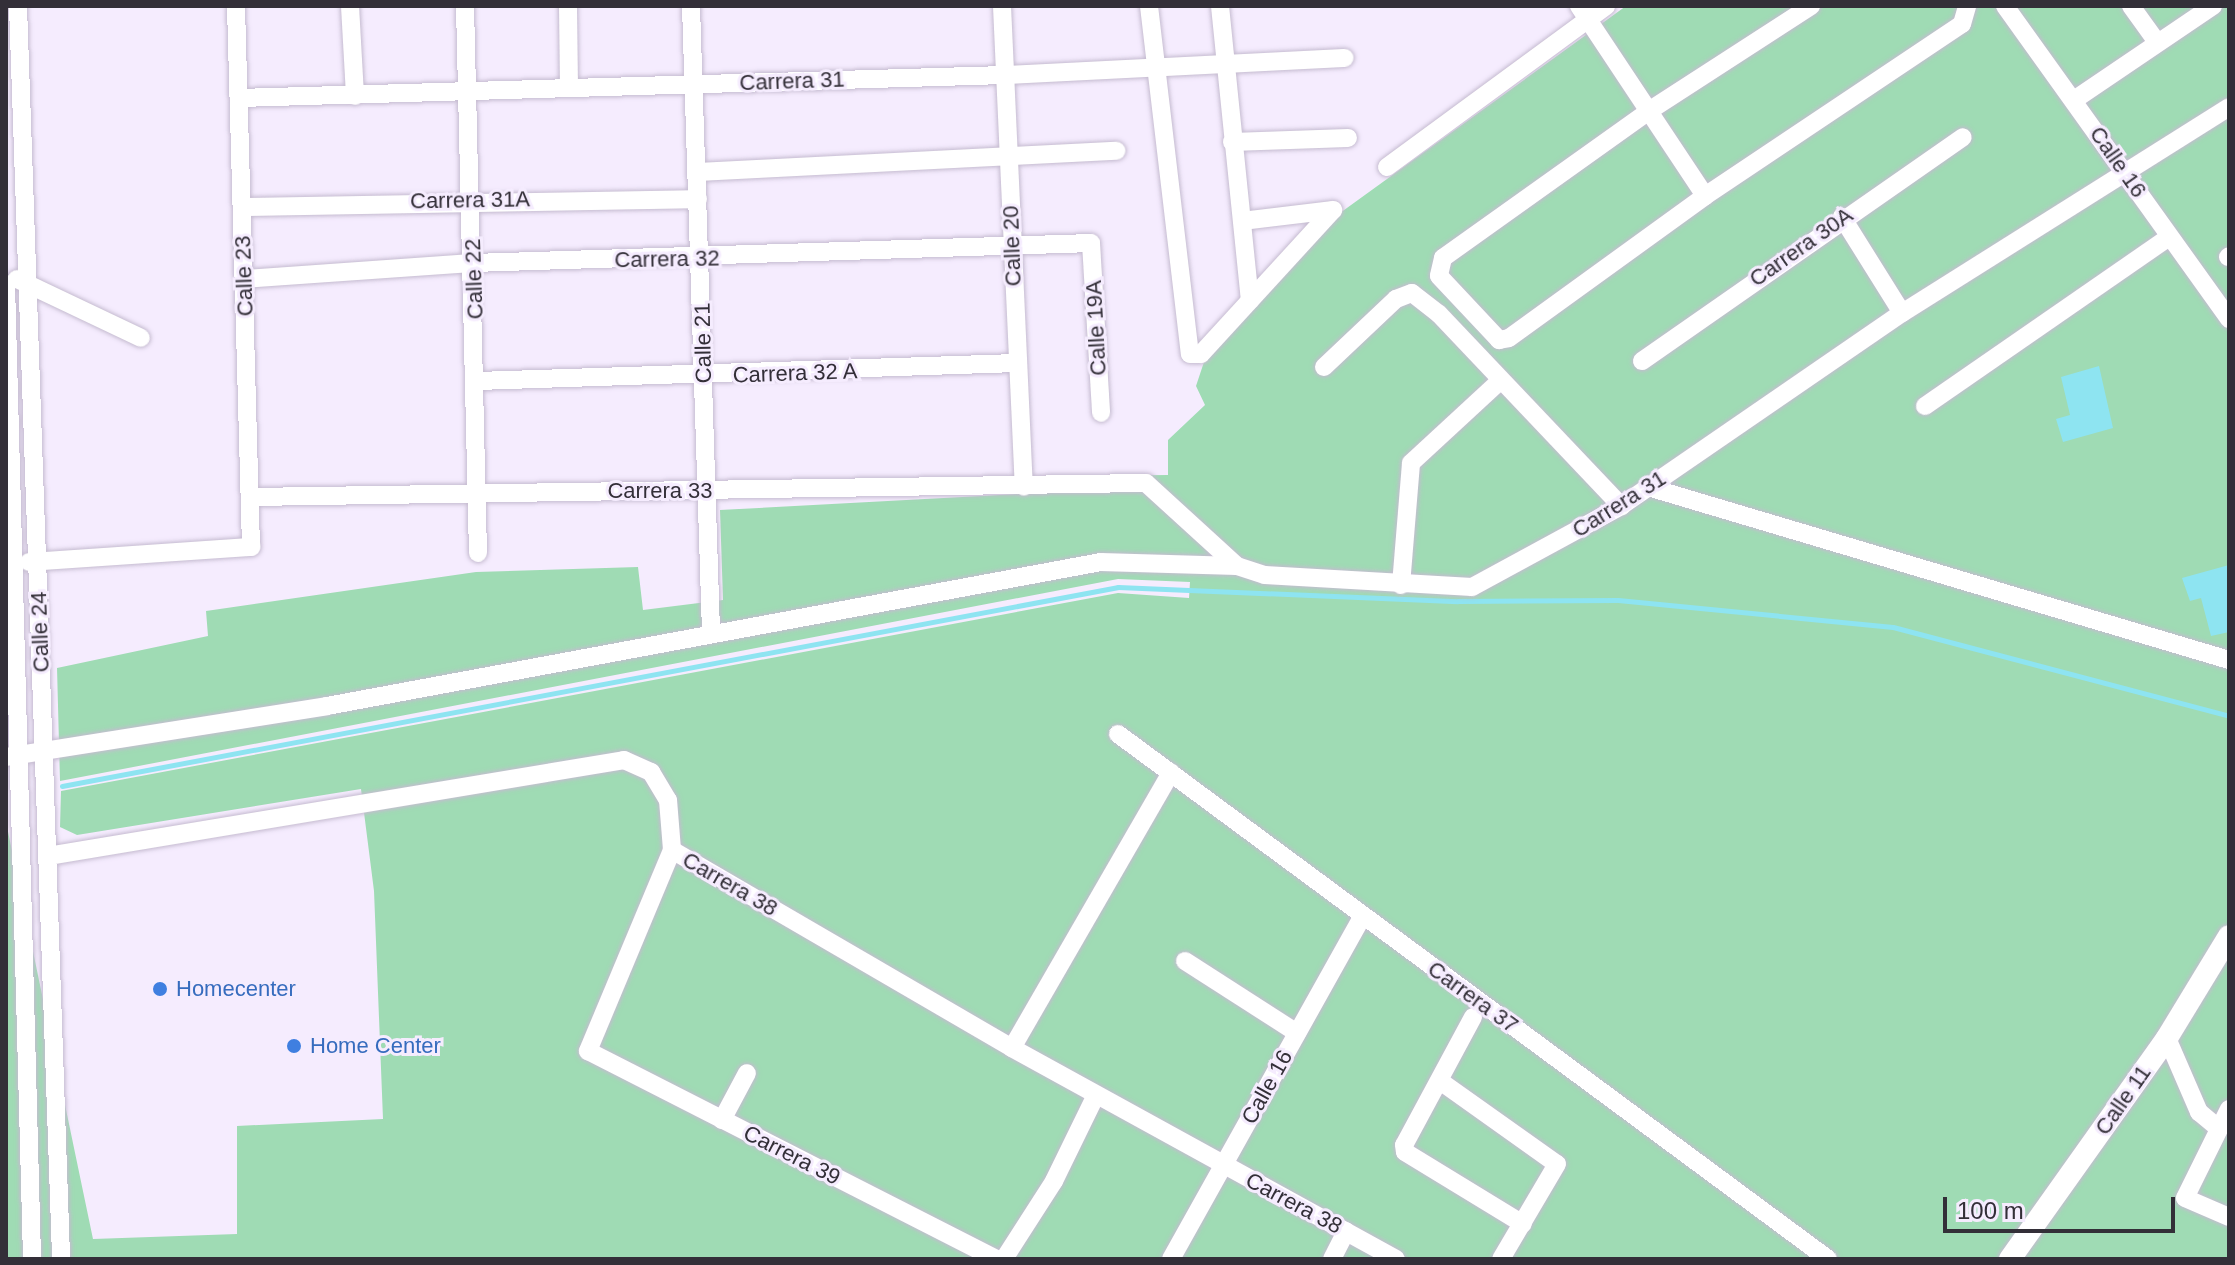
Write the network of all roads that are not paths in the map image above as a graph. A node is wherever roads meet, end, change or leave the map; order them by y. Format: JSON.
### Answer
{"nodes":[{"id":1,"x":18,"y":6,"type":"edge"},
{"id":2,"x":236,"y":6,"type":"edge"},
{"id":3,"x":350,"y":6,"type":"edge"},
{"id":4,"x":465,"y":6,"type":"edge"},
{"id":5,"x":568,"y":6,"type":"edge"},
{"id":6,"x":691,"y":6,"type":"edge"},
{"id":7,"x":1002,"y":6,"type":"edge"},
{"id":8,"x":1149,"y":6,"type":"edge"},
{"id":9,"x":1220,"y":6,"type":"edge"},
{"id":10,"x":1606,"y":6,"type":"edge"},
{"id":11,"x":1811,"y":6,"type":"edge"},
{"id":12,"x":1967,"y":6,"type":"edge"},
{"id":13,"x":2005,"y":6,"type":"edge"},
{"id":14,"x":2131,"y":6,"type":"edge"},
{"id":15,"x":2213,"y":6,"type":"edge"},
{"id":16,"x":1583,"y":12,"type":"edge"},
{"id":17,"x":2157,"y":42,"type":"junction"},
{"id":18,"x":1345,"y":58,"type":"dead end"},
{"id":19,"x":1225,"y":65,"type":"junction"},
{"id":20,"x":1156,"y":69,"type":"junction"},
{"id":21,"x":1006,"y":75,"type":"junction"},
{"id":22,"x":694,"y":84,"type":"junction"},
{"id":23,"x":569,"y":87,"type":"junction"},
{"id":24,"x":470,"y":93,"type":"junction"},
{"id":25,"x":355,"y":96,"type":"junction"},
{"id":26,"x":239,"y":98,"type":"junction"},
{"id":27,"x":2074,"y":100,"type":"junction"},
{"id":28,"x":13,"y":106,"type":"edge"},
{"id":29,"x":2229,"y":107,"type":"edge"},
{"id":30,"x":1649,"y":111,"type":"junction"},
{"id":31,"x":1963,"y":137,"type":"dead end"},
{"id":32,"x":1348,"y":138,"type":"dead end"},
{"id":33,"x":1232,"y":142,"type":"junction"},
{"id":34,"x":1116,"y":151,"type":"dead end"},
{"id":35,"x":1009,"y":155,"type":"junction"},
{"id":36,"x":1387,"y":167,"type":"dead end"},
{"id":37,"x":697,"y":172,"type":"junction"},
{"id":38,"x":2127,"y":174,"type":"junction"},
{"id":39,"x":1705,"y":196,"type":"junction"},
{"id":40,"x":472,"y":199,"type":"junction"},
{"id":41,"x":698,"y":199,"type":"junction"},
{"id":42,"x":242,"y":207,"type":"junction"},
{"id":43,"x":1842,"y":217,"type":"junction"},
{"id":44,"x":1242,"y":221,"type":"junction"},
{"id":45,"x":2169,"y":237,"type":"junction"},
{"id":46,"x":1091,"y":243,"type":"joint"},
{"id":47,"x":1012,"y":247,"type":"junction"},
{"id":48,"x":701,"y":259,"type":"junction"},
{"id":49,"x":473,"y":263,"type":"junction"},
{"id":50,"x":6,"y":275,"type":"edge"},
{"id":51,"x":244,"y":279,"type":"junction"},
{"id":52,"x":27,"y":283,"type":"junction"},
{"id":53,"x":6,"y":284,"type":"edge"},
{"id":54,"x":1250,"y":300,"type":"junction"},
{"id":55,"x":1902,"y":313,"type":"junction"},
{"id":56,"x":2229,"y":319,"type":"edge"},
{"id":57,"x":141,"y":338,"type":"dead end"},
{"id":58,"x":1642,"y":361,"type":"dead end"},
{"id":59,"x":1017,"y":363,"type":"junction"},
{"id":60,"x":1324,"y":367,"type":"dead end"},
{"id":61,"x":7,"y":369,"type":"edge"},
{"id":62,"x":703,"y":377,"type":"junction"},
{"id":63,"x":1501,"y":380,"type":"junction"},
{"id":64,"x":477,"y":381,"type":"junction"},
{"id":65,"x":1925,"y":406,"type":"dead end"},
{"id":66,"x":1101,"y":413,"type":"dead end"},
{"id":67,"x":8,"y":444,"type":"edge"},
{"id":68,"x":1069,"y":483,"type":"joint"},
{"id":69,"x":1024,"y":486,"type":"junction"},
{"id":70,"x":1648,"y":487,"type":"junction"},
{"id":71,"x":479,"y":491,"type":"junction"},
{"id":72,"x":706,"y":492,"type":"junction"},
{"id":73,"x":251,"y":497,"type":"junction"},
{"id":74,"x":1621,"y":506,"type":"junction"},
{"id":75,"x":478,"y":553,"type":"dead end"},
{"id":76,"x":11,"y":562,"type":"edge"},
{"id":77,"x":38,"y":562,"type":"junction"},
{"id":78,"x":1237,"y":566,"type":"junction"},
{"id":79,"x":1401,"y":585,"type":"junction"},
{"id":80,"x":711,"y":631,"type":"junction"},
{"id":81,"x":2229,"y":660,"type":"edge"},
{"id":82,"x":42,"y":703,"type":"junction"},
{"id":83,"x":19,"y":710,"type":"junction"},
{"id":84,"x":1118,"y":734,"type":"dead end"},
{"id":85,"x":43,"y":753,"type":"junction"},
{"id":86,"x":13,"y":756,"type":"edge"},
{"id":87,"x":1171,"y":773,"type":"junction"},
{"id":88,"x":21,"y":823,"type":"junction"},
{"id":89,"x":47,"y":824,"type":"junction"},
{"id":90,"x":672,"y":850,"type":"junction"},
{"id":91,"x":48,"y":856,"type":"junction"},
{"id":92,"x":1363,"y":916,"type":"junction"},
{"id":93,"x":2229,"y":936,"type":"edge"},
{"id":94,"x":1185,"y":961,"type":"dead end"},
{"id":95,"x":1473,"y":1017,"type":"dead end"},
{"id":96,"x":1297,"y":1033,"type":"junction"},
{"id":97,"x":2167,"y":1038,"type":"junction"},
{"id":98,"x":1012,"y":1048,"type":"junction"},
{"id":99,"x":747,"y":1073,"type":"dead end"},
{"id":100,"x":1440,"y":1081,"type":"junction"},
{"id":101,"x":1096,"y":1095,"type":"junction"},
{"id":102,"x":2229,"y":1109,"type":"edge"},
{"id":103,"x":722,"y":1120,"type":"junction"},
{"id":104,"x":2219,"y":1129,"type":"junction"},
{"id":105,"x":1223,"y":1166,"type":"junction"},
{"id":106,"x":2229,"y":1217,"type":"edge"},
{"id":107,"x":1523,"y":1224,"type":"junction"},
{"id":108,"x":1346,"y":1231,"type":"junction"},
{"id":109,"x":32,"y":1259,"type":"edge"},
{"id":110,"x":61,"y":1259,"type":"edge"},
{"id":111,"x":997,"y":1259,"type":"edge"},
{"id":112,"x":1004,"y":1259,"type":"edge"},
{"id":113,"x":1171,"y":1259,"type":"edge"},
{"id":114,"x":1332,"y":1259,"type":"edge"},
{"id":115,"x":1396,"y":1259,"type":"edge"},
{"id":116,"x":1501,"y":1259,"type":"edge"},
{"id":117,"x":1828,"y":1259,"type":"edge"},
{"id":118,"x":2010,"y":1259,"type":"edge"}],
"edges":[{"from":1,"to":28,"type":"street","name":"Calle 24"},
{"from":2,"to":26,"type":"street","name":"Calle 23"},
{"from":3,"to":25,"type":"street"},
{"from":4,"to":24,"type":"street","name":"Calle 22"},
{"from":5,"to":23,"type":"street"},
{"from":6,"to":22,"type":"street","name":"Calle 21"},
{"from":7,"to":21,"type":"street","name":"Calle 20"},
{"from":8,"to":20,"type":"street"},
{"from":9,"to":19,"type":"street"},
{"from":10,"to":16,"type":"street"},
{"from":11,"to":30,"type":"street"},
{"from":12,"to":39,"type":"street"},
{"from":13,"to":27,"type":"street","name":"Calle 16"},
{"from":14,"to":17,"type":"street"},
{"from":15,"to":17,"type":"street"},
{"from":16,"to":30,"type":"street"},
{"from":16,"to":36,"type":"street"},
{"from":17,"to":27,"type":"street"},
{"from":18,"to":19,"type":"street","name":"Carrera 31"},
{"from":19,"to":20,"type":"street","name":"Carrera 31"},
{"from":19,"to":33,"type":"street"},
{"from":20,"to":21,"type":"street","name":"Carrera 31"},
{"from":20,"to":54,"type":"street"},
{"from":21,"to":22,"type":"street","name":"Carrera 31"},
{"from":21,"to":35,"type":"street","name":"Calle 20"},
{"from":22,"to":23,"type":"street","name":"Carrera 31"},
{"from":22,"to":37,"type":"street","name":"Calle 21"},
{"from":23,"to":24,"type":"street","name":"Carrera 31"},
{"from":24,"to":25,"type":"street","name":"Carrera 31"},
{"from":24,"to":40,"type":"street","name":"Calle 22"},
{"from":25,"to":26,"type":"street","name":"Carrera 31"},
{"from":26,"to":42,"type":"street","name":"Calle 23"},
{"from":27,"to":38,"type":"street","name":"Calle 16"},
{"from":28,"to":52,"type":"street","name":"Calle 24"},
{"from":29,"to":38,"type":"street","name":"Carrera 31"},
{"from":30,"to":39,"type":"street"},
{"from":30,"to":39,"type":"street"},
{"from":31,"to":43,"type":"street","name":"Carrera 30A"},
{"from":32,"to":33,"type":"street"},
{"from":33,"to":44,"type":"street"},
{"from":34,"to":35,"type":"street"},
{"from":35,"to":37,"type":"street"},
{"from":35,"to":47,"type":"street","name":"Calle 20"},
{"from":37,"to":41,"type":"street","name":"Calle 21"},
{"from":38,"to":45,"type":"street","name":"Calle 16"},
{"from":38,"to":55,"type":"street","name":"Carrera 31"},
{"from":40,"to":41,"type":"street","name":"Carrera 31A"},
{"from":40,"to":42,"type":"street","name":"Carrera 31A"},
{"from":40,"to":49,"type":"street","name":"Calle 22"},
{"from":41,"to":48,"type":"street","name":"Calle 21"},
{"from":42,"to":51,"type":"street","name":"Calle 23"},
{"from":43,"to":55,"type":"street"},
{"from":43,"to":58,"type":"street","name":"Carrera 30A"},
{"from":44,"to":54,"type":"street"},
{"from":44,"to":54,"type":"street"},
{"from":45,"to":56,"type":"street","name":"Calle 16"},
{"from":45,"to":65,"type":"street"},
{"from":46,"to":47,"type":"street","name":"Carrera 32"},
{"from":46,"to":66,"type":"street","name":"Calle 19A"},
{"from":47,"to":48,"type":"street","name":"Carrera 32"},
{"from":47,"to":59,"type":"street","name":"Calle 20"},
{"from":48,"to":49,"type":"street","name":"Carrera 32"},
{"from":48,"to":62,"type":"street","name":"Calle 21"},
{"from":49,"to":51,"type":"street","name":"Carrera 32"},
{"from":49,"to":64,"type":"street","name":"Calle 22"},
{"from":50,"to":52,"type":"street"},
{"from":51,"to":73,"type":"street","name":"Calle 23"},
{"from":52,"to":57,"type":"street"},
{"from":52,"to":77,"type":"street","name":"Calle 24"},
{"from":53,"to":61,"type":"street","name":"Calle 24"},
{"from":55,"to":70,"type":"street","name":"Carrera 31"},
{"from":59,"to":62,"type":"street","name":"Carrera 32 A"},
{"from":59,"to":69,"type":"street","name":"Calle 20"},
{"from":60,"to":63,"type":"street"},
{"from":61,"to":67,"type":"street","name":"Calle 24"},
{"from":62,"to":64,"type":"street","name":"Carrera 32 A"},
{"from":62,"to":72,"type":"street","name":"Calle 21"},
{"from":63,"to":74,"type":"street"},
{"from":63,"to":79,"type":"street"},
{"from":64,"to":71,"type":"street","name":"Calle 22"},
{"from":67,"to":76,"type":"street","name":"Calle 24"},
{"from":68,"to":69,"type":"street","name":"Carrera 33"},
{"from":68,"to":78,"type":"street","name":"Carrera 31"},
{"from":69,"to":72,"type":"street","name":"Carrera 33"},
{"from":70,"to":74,"type":"street","name":"Carrera 31"},
{"from":70,"to":81,"type":"street"},
{"from":71,"to":72,"type":"street","name":"Carrera 33"},
{"from":71,"to":73,"type":"street","name":"Carrera 33"},
{"from":71,"to":75,"type":"street","name":"Calle 22"},
{"from":72,"to":80,"type":"street","name":"Calle 21"},
{"from":73,"to":77,"type":"street","name":"Calle 23"},
{"from":74,"to":79,"type":"street","name":"Carrera 31"},
{"from":76,"to":77,"type":"street"},
{"from":76,"to":83,"type":"street","name":"Calle 24"},
{"from":77,"to":82,"type":"street","name":"Calle 24"},
{"from":78,"to":79,"type":"street","name":"Carrera 31"},
{"from":78,"to":80,"type":"street"},
{"from":80,"to":85,"type":"street"},
{"from":82,"to":83,"type":"street"},
{"from":82,"to":85,"type":"street","name":"Calle 24"},
{"from":83,"to":86,"type":"street","name":"Calle 24"},
{"from":84,"to":87,"type":"street","name":"Carrera 37"},
{"from":85,"to":86,"type":"street"},
{"from":85,"to":89,"type":"street","name":"Calle 24"},
{"from":86,"to":88,"type":"street","name":"Calle 24"},
{"from":87,"to":92,"type":"street","name":"Carrera 37"},
{"from":87,"to":98,"type":"street"},
{"from":88,"to":89,"type":"street"},
{"from":88,"to":109,"type":"street","name":"Calle 24"},
{"from":89,"to":91,"type":"street","name":"Calle 24"},
{"from":90,"to":91,"type":"street","name":"Carrera 38"},
{"from":90,"to":98,"type":"street","name":"Carrera 38"},
{"from":90,"to":103,"type":"street","name":"Carrera 39"},
{"from":91,"to":110,"type":"street","name":"Calle 24"},
{"from":92,"to":96,"type":"street","name":"Calle 16"},
{"from":92,"to":117,"type":"street","name":"Carrera 37"},
{"from":93,"to":97,"type":"main road","name":"Calle 11"},
{"from":94,"to":96,"type":"street"},
{"from":95,"to":100,"type":"street"},
{"from":96,"to":105,"type":"street","name":"Calle 16"},
{"from":97,"to":104,"type":"street"},
{"from":97,"to":118,"type":"main road","name":"Calle 11"},
{"from":98,"to":101,"type":"street","name":"Carrera 38"},
{"from":99,"to":103,"type":"street"},
{"from":100,"to":107,"type":"street"},
{"from":100,"to":107,"type":"street"},
{"from":101,"to":105,"type":"street","name":"Carrera 38"},
{"from":101,"to":112,"type":"street"},
{"from":102,"to":104,"type":"street"},
{"from":103,"to":111,"type":"street","name":"Carrera 39"},
{"from":104,"to":106,"type":"street"},
{"from":105,"to":108,"type":"street","name":"Carrera 38"},
{"from":105,"to":113,"type":"street","name":"Calle 16"},
{"from":107,"to":116,"type":"street"},
{"from":108,"to":114,"type":"street"},
{"from":108,"to":115,"type":"street","name":"Carrera 38"}]}
